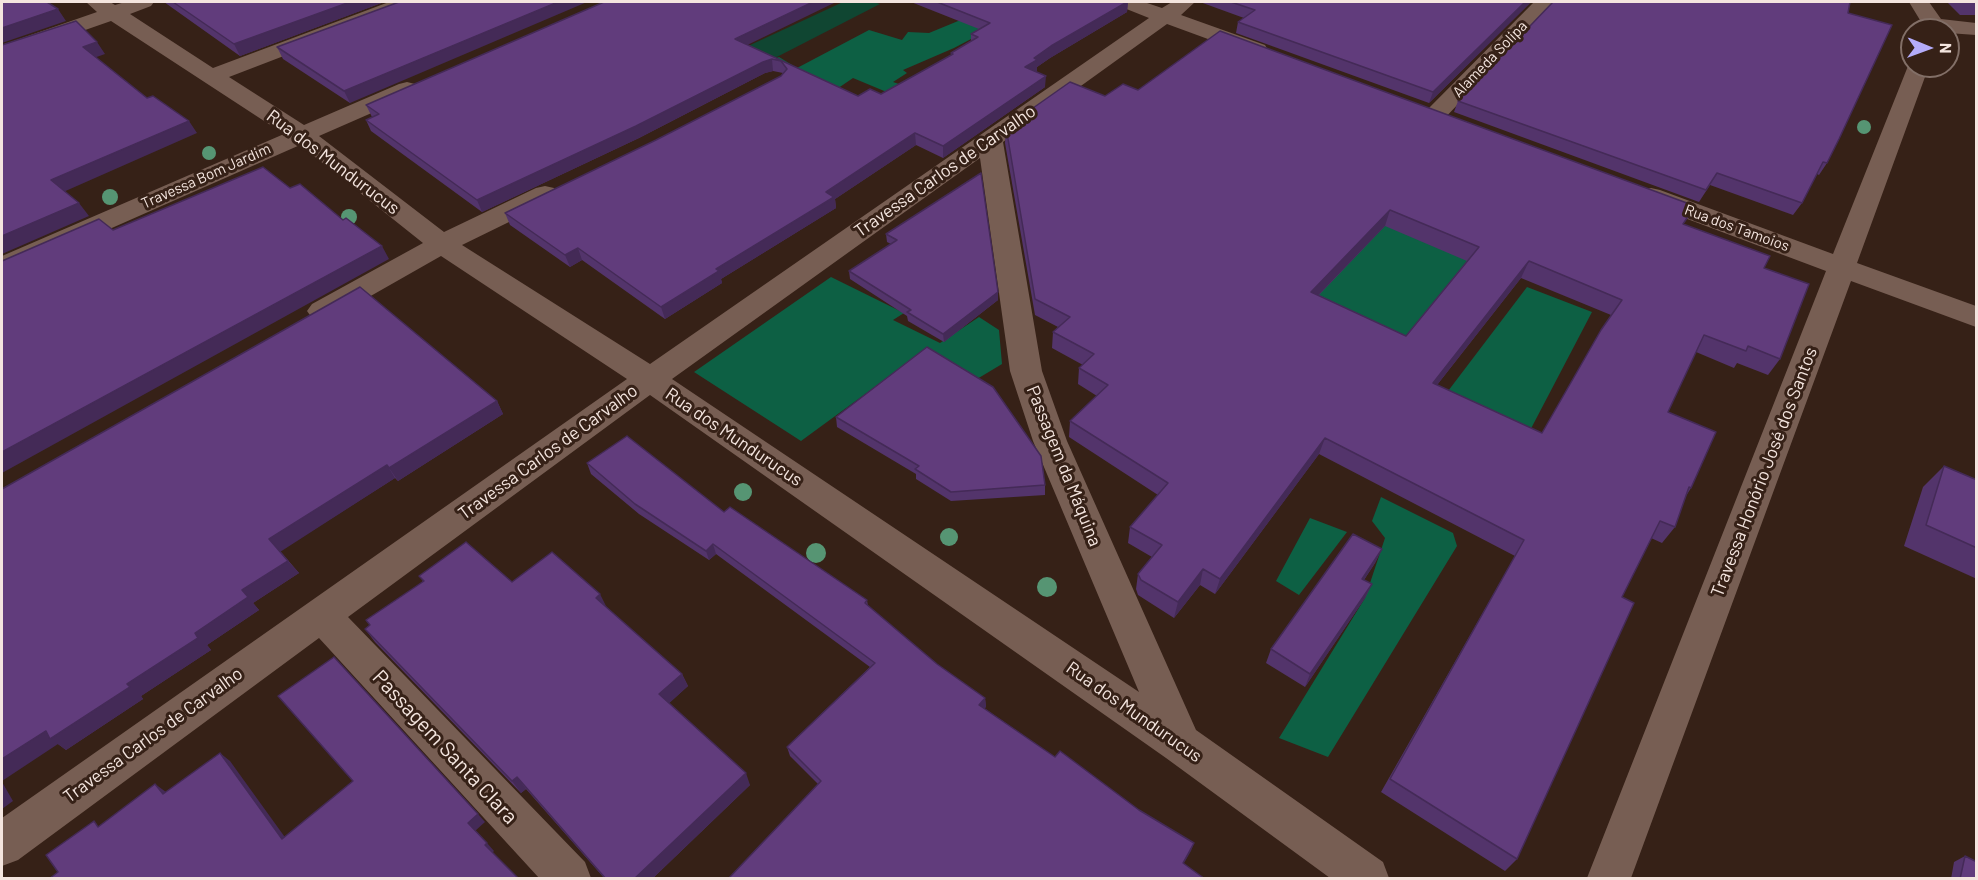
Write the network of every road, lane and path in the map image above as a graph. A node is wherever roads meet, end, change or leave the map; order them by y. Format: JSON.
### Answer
{"nodes":[{"id":1,"x":144,"y":2,"type":"edge"},
{"id":2,"x":407,"y":2,"type":"edge"},
{"id":3,"x":1126,"y":2,"type":"edge"},
{"id":4,"x":1545,"y":2,"type":"edge"},
{"id":5,"x":1919,"y":2,"type":"edge"},
{"id":6,"x":105,"y":7,"type":"edge"},
{"id":7,"x":1176,"y":8,"type":"edge"},
{"id":8,"x":1928,"y":18,"type":"edge"},
{"id":9,"x":1960,"y":29,"type":"edge"},
{"id":10,"x":1977,"y":29,"type":"edge"},
{"id":11,"x":2,"y":52,"type":"edge"},
{"id":12,"x":1278,"y":57,"type":"edge"},
{"id":13,"x":212,"y":76,"type":"junction"},
{"id":14,"x":433,"y":77,"type":"edge"},
{"id":15,"x":1913,"y":78,"type":"edge"},
{"id":16,"x":1434,"y":116,"type":"edge"},
{"id":17,"x":301,"y":134,"type":"junction"},
{"id":18,"x":990,"y":140,"type":"junction"},
{"id":19,"x":566,"y":184,"type":"edge"},
{"id":20,"x":1633,"y":190,"type":"edge"},
{"id":21,"x":442,"y":244,"type":"junction"},
{"id":22,"x":2,"y":266,"type":"edge"},
{"id":23,"x":1842,"y":267,"type":"junction"},
{"id":24,"x":1977,"y":317,"type":"edge"},
{"id":25,"x":298,"y":324,"type":"edge"},
{"id":26,"x":650,"y":379,"type":"junction"},
{"id":27,"x":321,"y":615,"type":"junction"},
{"id":28,"x":1181,"y":744,"type":"junction"},
{"id":29,"x":2,"y":844,"type":"edge"},
{"id":30,"x":569,"y":879,"type":"edge"},
{"id":31,"x":1367,"y":879,"type":"edge"},
{"id":32,"x":1609,"y":879,"type":"edge"}],
"edges":[{"from":1,"to":6,"type":"street"},
{"from":2,"to":13,"type":"street"},
{"from":3,"to":7,"type":"street"},
{"from":4,"to":16,"type":"street","name":"Alameda Solipa"},
{"from":5,"to":8,"type":"street"},
{"from":6,"to":11,"type":"street"},
{"from":6,"to":13,"type":"street","name":"Rua dos Mundurucus"},
{"from":7,"to":12,"type":"street"},
{"from":7,"to":18,"type":"street","name":"Travessa Carlos de Carvalho"},
{"from":9,"to":10,"type":"street"},
{"from":13,"to":17,"type":"street","name":"Rua dos Mundurucus"},
{"from":14,"to":17,"type":"street","name":"Travessa Bom Jardim"},
{"from":15,"to":23,"type":"street","name":"Travessa Honório José dos Santos"},
{"from":17,"to":21,"type":"street","name":"Rua dos Mundurucus"},
{"from":17,"to":22,"type":"street","name":"Travessa Bom Jardim"},
{"from":18,"to":26,"type":"street","name":"Travessa Carlos de Carvalho"},
{"from":18,"to":28,"type":"street","name":"Passagem da Máquina"},
{"from":19,"to":21,"type":"street"},
{"from":20,"to":23,"type":"street","name":"Rua dos Tamoios"},
{"from":21,"to":25,"type":"street"},
{"from":21,"to":26,"type":"street","name":"Rua dos Mundurucus"},
{"from":23,"to":24,"type":"street","name":"Rua dos Tamoios"},
{"from":23,"to":32,"type":"street","name":"Travessa Honório José dos Santos"},
{"from":26,"to":27,"type":"street","name":"Travessa Carlos de Carvalho"},
{"from":26,"to":28,"type":"street","name":"Rua dos Mundurucus"},
{"from":27,"to":29,"type":"street","name":"Travessa Carlos de Carvalho"},
{"from":27,"to":30,"type":"street","name":"Passagem Santa Clara"},
{"from":28,"to":31,"type":"street","name":"Rua dos Mundurucus"}]}
